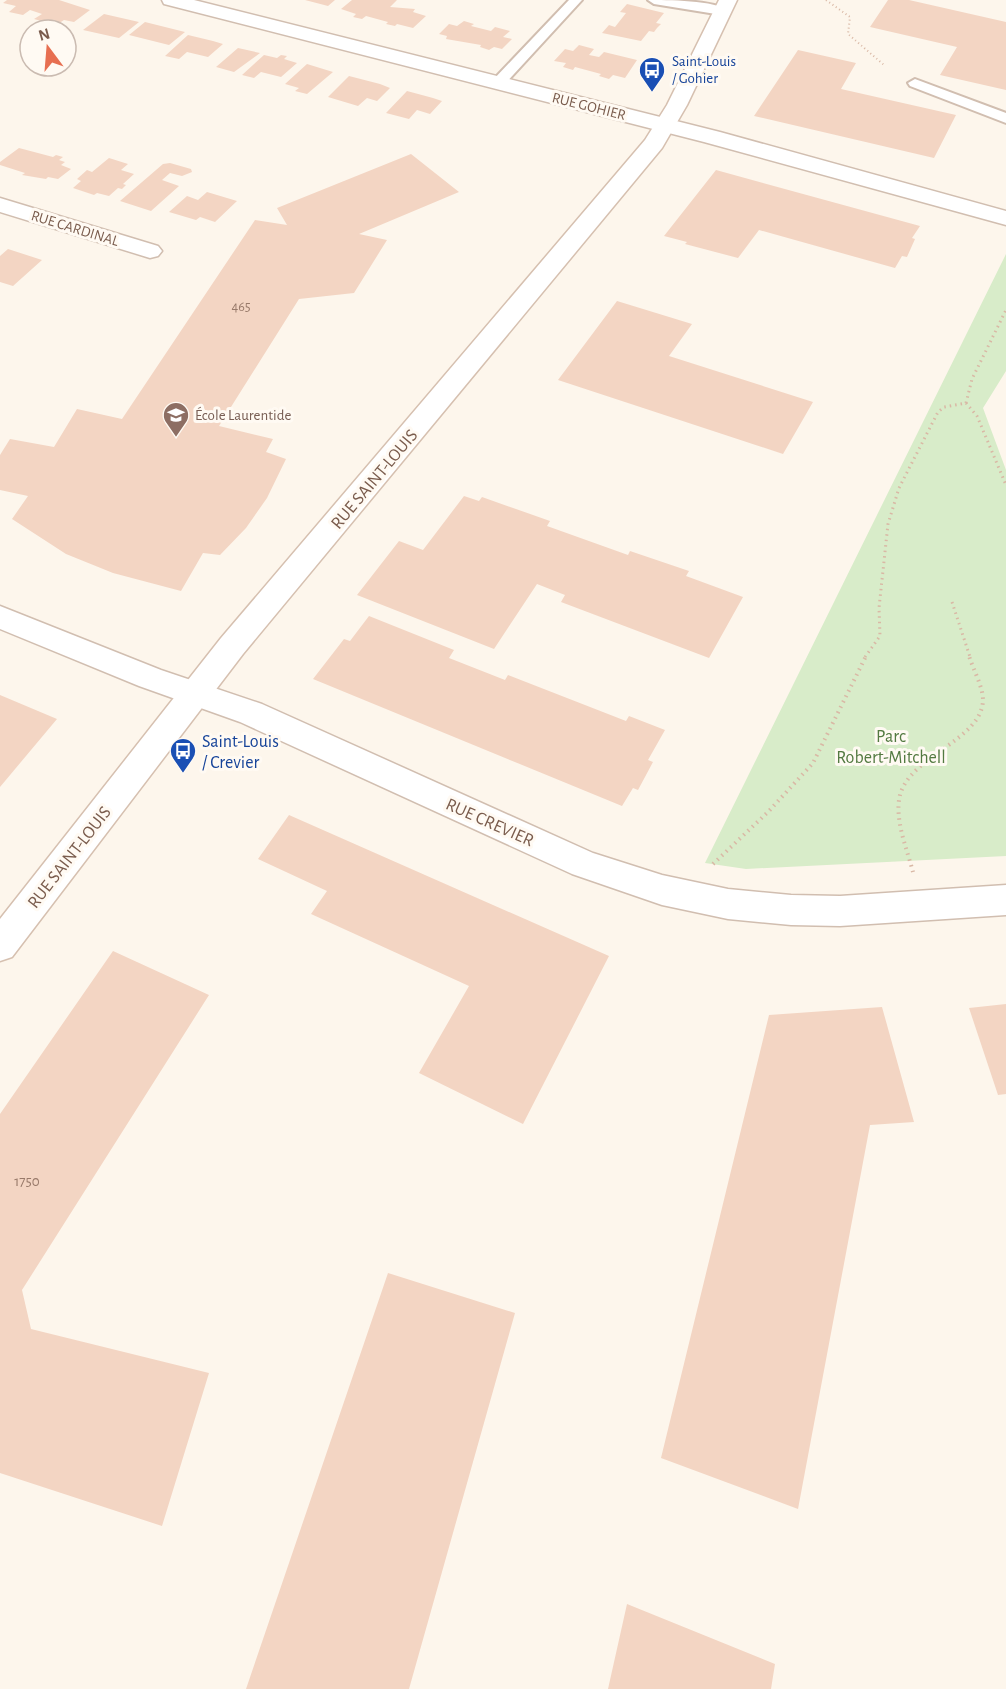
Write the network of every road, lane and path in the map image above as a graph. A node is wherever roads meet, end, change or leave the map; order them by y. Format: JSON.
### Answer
{"nodes":[{"id":1,"x":171,"y":0,"type":"edge"},
{"id":2,"x":576,"y":0,"type":"edge"},
{"id":3,"x":654,"y":0,"type":"edge"},
{"id":4,"x":826,"y":0,"type":"edge"},
{"id":5,"x":725,"y":6,"type":"edge"},
{"id":6,"x":884,"y":65,"type":"dead end"},
{"id":7,"x":498,"y":83,"type":"junction"},
{"id":8,"x":915,"y":83,"type":"dead end"},
{"id":9,"x":1006,"y":119,"type":"edge"},
{"id":10,"x":665,"y":125,"type":"junction"},
{"id":11,"x":0,"y":205,"type":"edge"},
{"id":12,"x":1006,"y":218,"type":"edge"},
{"id":13,"x":150,"y":251,"type":"dead end"},
{"id":14,"x":1006,"y":310,"type":"edge"},
{"id":15,"x":966,"y":403,"type":"junction"},
{"id":16,"x":1006,"y":485,"type":"edge"},
{"id":17,"x":952,"y":602,"type":"dead end"},
{"id":18,"x":0,"y":617,"type":"edge"},
{"id":19,"x":194,"y":693,"type":"junction"},
{"id":20,"x":711,"y":867,"type":"dead end"},
{"id":21,"x":913,"y":873,"type":"dead end"},
{"id":22,"x":1006,"y":900,"type":"edge"},
{"id":23,"x":0,"y":946,"type":"edge"}],
"edges":[{"from":1,"to":7,"type":"street","name":"RUE GOHIER"},
{"from":2,"to":7,"type":"lane"},
{"from":3,"to":5,"type":"lane"},
{"from":4,"to":6,"type":"path"},
{"from":5,"to":10,"type":"street","name":"RUE SAINT-LOUIS"},
{"from":7,"to":10,"type":"street","name":"RUE GOHIER"},
{"from":8,"to":9,"type":"lane"},
{"from":10,"to":12,"type":"street","name":"RUE GOHIER"},
{"from":10,"to":19,"type":"street","name":"RUE SAINT-LOUIS"},
{"from":11,"to":13,"type":"street","name":"RUE CARDINAL"},
{"from":14,"to":15,"type":"path"},
{"from":15,"to":16,"type":"path"},
{"from":15,"to":20,"type":"path"},
{"from":17,"to":21,"type":"path"},
{"from":18,"to":19,"type":"street","name":"RUE CREVIER"},
{"from":19,"to":22,"type":"street","name":"RUE CREVIER"},
{"from":19,"to":23,"type":"street","name":"RUE SAINT-LOUIS"}]}
